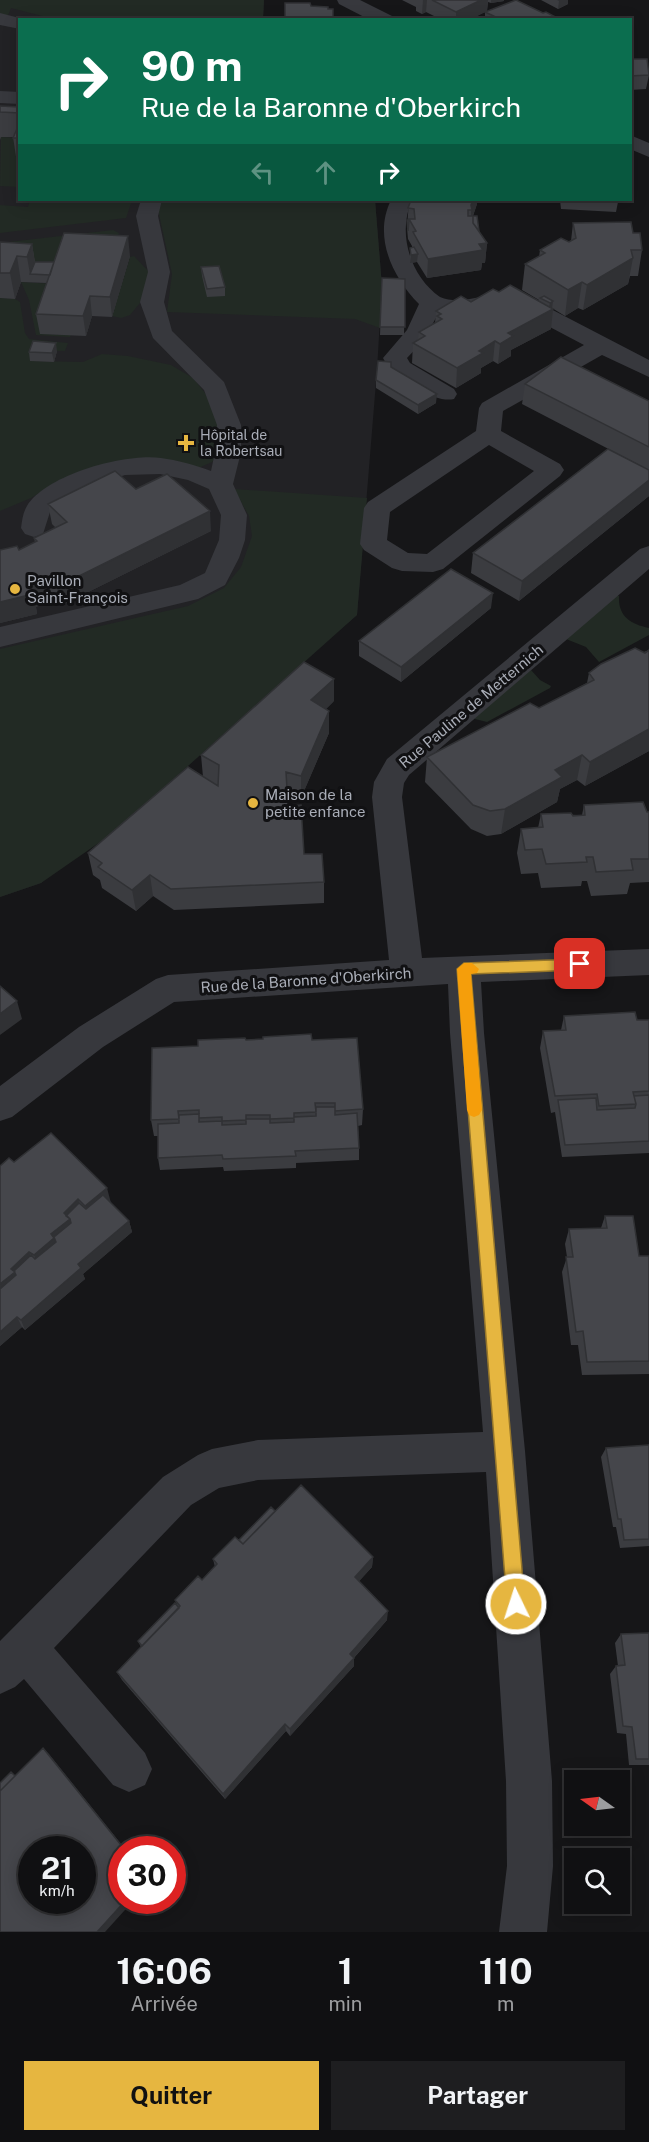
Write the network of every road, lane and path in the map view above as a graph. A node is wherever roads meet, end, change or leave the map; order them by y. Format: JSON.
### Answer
{"nodes":[{"id":1,"x":346,"y":0,"type":"edge"},
{"id":2,"x":381,"y":18,"type":"edge"},
{"id":3,"x":0,"y":19,"type":"edge"},
{"id":4,"x":18,"y":24,"type":"edge"},
{"id":5,"x":0,"y":97,"type":"edge"},
{"id":6,"x":18,"y":98,"type":"edge"},
{"id":7,"x":632,"y":142,"type":"edge"},
{"id":8,"x":649,"y":151,"type":"edge"},
{"id":9,"x":151,"y":201,"type":"edge"},
{"id":10,"x":401,"y":201,"type":"edge"},
{"id":11,"x":431,"y":303,"type":"junction"},
{"id":12,"x":601,"y":345,"type":"junction"},
{"id":13,"x":649,"y":370,"type":"edge"},
{"id":14,"x":445,"y":394,"type":"dead end"},
{"id":15,"x":488,"y":434,"type":"junction"},
{"id":16,"x":220,"y":484,"type":"junction"},
{"id":17,"x":33,"y":528,"type":"dead end"},
{"id":18,"x":649,"y":555,"type":"edge"},
{"id":19,"x":0,"y":637,"type":"edge"},
{"id":20,"x":649,"y":962,"type":"edge"},
{"id":21,"x":464,"y":969,"type":"junction"},
{"id":22,"x":407,"y":973,"type":"junction"},
{"id":23,"x":0,"y":1106,"type":"edge"},
{"id":24,"x":505,"y":1451,"type":"junction"},
{"id":25,"x":13,"y":1660,"type":"edge"},
{"id":26,"x":129,"y":1769,"type":"dead end"},
{"id":27,"x":523,"y":1932,"type":"edge"}],
"edges":[{"from":1,"to":2,"type":"street"},
{"from":3,"to":4,"type":"street"},
{"from":5,"to":6,"type":"street"},
{"from":7,"to":8,"type":"street"},
{"from":9,"to":16,"type":"street"},
{"from":10,"to":11,"type":"street"},
{"from":11,"to":12,"type":"street"},
{"from":11,"to":14,"type":"street"},
{"from":12,"to":13,"type":"street"},
{"from":12,"to":15,"type":"street"},
{"from":15,"to":15,"type":"street"},
{"from":16,"to":17,"type":"street"},
{"from":16,"to":19,"type":"street"},
{"from":18,"to":22,"type":"street","name":"Rue Pauline de Metternich"},
{"from":20,"to":21,"type":"street","name":"Rue de la Baronne d'Oberkirch"},
{"from":21,"to":22,"type":"street","name":"Rue de la Baronne d'Oberkirch"},
{"from":21,"to":24,"type":"street"},
{"from":22,"to":23,"type":"street","name":"Rue de la Baronne d'Oberkirch"},
{"from":24,"to":25,"type":"street"},
{"from":24,"to":27,"type":"street"},
{"from":25,"to":26,"type":"street"}]}
